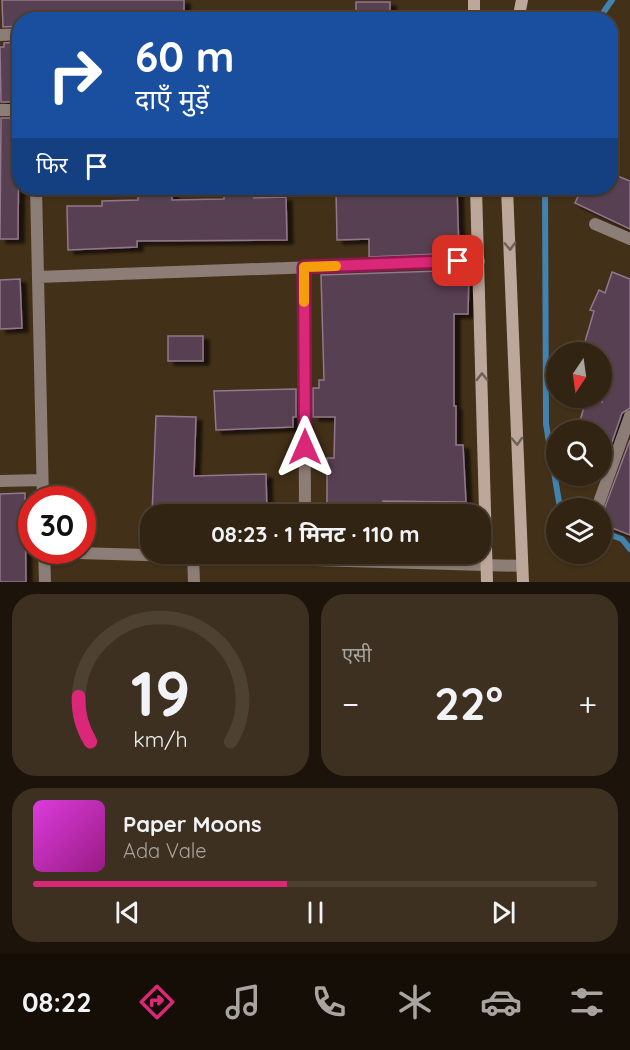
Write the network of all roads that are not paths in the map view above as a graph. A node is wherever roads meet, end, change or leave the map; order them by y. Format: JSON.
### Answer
{"nodes":[{"id":1,"x":36,"y":195,"type":"edge"},
{"id":2,"x":476,"y":195,"type":"edge"},
{"id":3,"x":507,"y":195,"type":"edge"},
{"id":4,"x":595,"y":224,"type":"dead end"},
{"id":5,"x":630,"y":238,"type":"edge"},
{"id":6,"x":479,"y":261,"type":"junction"},
{"id":7,"x":304,"y":267,"type":"junction"},
{"id":8,"x":38,"y":277,"type":"junction"},
{"id":9,"x":630,"y":416,"type":"edge"},
{"id":10,"x":42,"y":480,"type":"junction"},
{"id":11,"x":0,"y":481,"type":"edge"},
{"id":12,"x":42,"y":486,"type":"edge"},
{"id":13,"x":601,"y":498,"type":"edge"},
{"id":14,"x":305,"y":504,"type":"edge"},
{"id":15,"x":96,"y":553,"type":"edge"},
{"id":16,"x":140,"y":554,"type":"edge"},
{"id":17,"x":44,"y":564,"type":"edge"},
{"id":18,"x":193,"y":564,"type":"edge"},
{"id":19,"x":466,"y":564,"type":"edge"},
{"id":20,"x":486,"y":565,"type":"junction"},
{"id":21,"x":522,"y":566,"type":"junction"},
{"id":22,"x":45,"y":582,"type":"edge"},
{"id":23,"x":194,"y":582,"type":"edge"},
{"id":24,"x":487,"y":582,"type":"edge"},
{"id":25,"x":523,"y":582,"type":"edge"}],
"edges":[{"from":1,"to":8,"type":"street"},
{"from":2,"to":6,"type":"main road"},
{"from":3,"to":21,"type":"main road","one_way":true},
{"from":4,"to":5,"type":"street"},
{"from":6,"to":7,"type":"street"},
{"from":20,"to":6,"type":"main road","one_way":true},
{"from":7,"to":8,"type":"street"},
{"from":7,"to":14,"type":"street"},
{"from":8,"to":10,"type":"street"},
{"from":9,"to":13,"type":"street"},
{"from":10,"to":11,"type":"street"},
{"from":10,"to":12,"type":"street"},
{"from":15,"to":16,"type":"street"},
{"from":17,"to":22,"type":"street"},
{"from":18,"to":23,"type":"street"},
{"from":19,"to":20,"type":"street"},
{"from":20,"to":21,"type":"street"},
{"from":20,"to":24,"type":"main road"},
{"from":21,"to":25,"type":"main road"}]}
